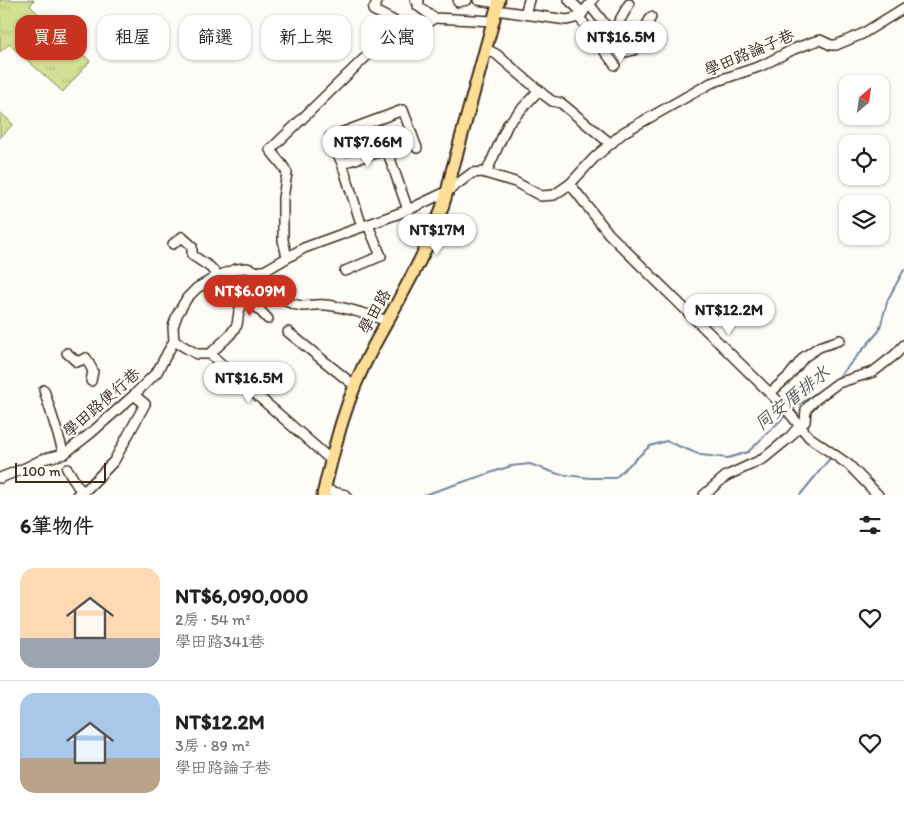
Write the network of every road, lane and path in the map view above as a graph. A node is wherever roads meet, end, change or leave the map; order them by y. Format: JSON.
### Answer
{"nodes":[{"id":1,"x":378,"y":0,"type":"edge"},
{"id":2,"x":415,"y":0,"type":"edge"},
{"id":3,"x":478,"y":0,"type":"edge"},
{"id":4,"x":529,"y":0,"type":"edge"},
{"id":5,"x":569,"y":0,"type":"edge"},
{"id":6,"x":592,"y":3,"type":"edge"},
{"id":7,"x":498,"y":4,"type":"edge"},
{"id":8,"x":629,"y":4,"type":"dead end"},
{"id":9,"x":904,"y":8,"type":"edge"},
{"id":10,"x":525,"y":14,"type":"junction"},
{"id":11,"x":383,"y":15,"type":"edge"},
{"id":12,"x":581,"y":15,"type":"junction"},
{"id":13,"x":651,"y":17,"type":"dead end"},
{"id":14,"x":434,"y":18,"type":"joint"},
{"id":15,"x":493,"y":21,"type":"junction"},
{"id":16,"x":612,"y":34,"type":"junction"},
{"id":17,"x":486,"y":49,"type":"junction"},
{"id":18,"x":362,"y":60,"type":"edge"},
{"id":19,"x":615,"y":65,"type":"dead end"},
{"id":20,"x":539,"y":90,"type":"junction"},
{"id":21,"x":611,"y":144,"type":"junction"},
{"id":22,"x":417,"y":148,"type":"dead end"},
{"id":23,"x":342,"y":163,"type":"junction"},
{"id":24,"x":486,"y":173,"type":"junction"},
{"id":25,"x":570,"y":184,"type":"junction"},
{"id":26,"x":448,"y":191,"type":"junction"},
{"id":27,"x":408,"y":210,"type":"junction"},
{"id":28,"x":365,"y":226,"type":"junction"},
{"id":29,"x":173,"y":244,"type":"dead end"},
{"id":30,"x":287,"y":257,"type":"junction"},
{"id":31,"x":262,"y":271,"type":"junction"},
{"id":32,"x":345,"y":271,"type":"dead end"},
{"id":33,"x":218,"y":276,"type":"junction"},
{"id":34,"x":248,"y":298,"type":"junction"},
{"id":35,"x":288,"y":302,"type":"dead end"},
{"id":36,"x":268,"y":319,"type":"dead end"},
{"id":37,"x":388,"y":320,"type":"junction"},
{"id":38,"x":288,"y":332,"type":"dead end"},
{"id":39,"x":840,"y":340,"type":"dead end"},
{"id":40,"x":174,"y":341,"type":"junction"},
{"id":41,"x":904,"y":345,"type":"edge"},
{"id":42,"x":67,"y":353,"type":"dead end"},
{"id":43,"x":210,"y":354,"type":"junction"},
{"id":44,"x":91,"y":381,"type":"dead end"},
{"id":45,"x":355,"y":386,"type":"junction"},
{"id":46,"x":44,"y":390,"type":"dead end"},
{"id":47,"x":770,"y":393,"type":"junction"},
{"id":48,"x":134,"y":395,"type":"junction"},
{"id":49,"x":800,"y":425,"type":"junction"},
{"id":50,"x":64,"y":454,"type":"junction"},
{"id":51,"x":332,"y":461,"type":"junction"},
{"id":52,"x":67,"y":469,"type":"dead end"},
{"id":53,"x":0,"y":478,"type":"edge"},
{"id":54,"x":324,"y":492,"type":"edge"},
{"id":55,"x":79,"y":494,"type":"edge"},
{"id":56,"x":346,"y":495,"type":"edge"},
{"id":57,"x":704,"y":495,"type":"edge"},
{"id":58,"x":878,"y":495,"type":"edge"}],
"edges":[{"from":1,"to":11,"type":"street"},
{"from":2,"to":14,"type":"street"},
{"from":3,"to":7,"type":"street"},
{"from":4,"to":10,"type":"street"},
{"from":5,"to":12,"type":"street"},
{"from":6,"to":12,"type":"street"},
{"from":6,"to":16,"type":"street"},
{"from":7,"to":10,"type":"street"},
{"from":7,"to":15,"type":"main road","name":"學田路"},
{"from":8,"to":16,"type":"street"},
{"from":9,"to":21,"type":"street","name":"學田路論子巷"},
{"from":10,"to":12,"type":"street"},
{"from":12,"to":19,"type":"street"},
{"from":13,"to":16,"type":"street"},
{"from":14,"to":15,"type":"street"},
{"from":15,"to":17,"type":"main road","name":"學田路"},
{"from":17,"to":20,"type":"street"},
{"from":17,"to":26,"type":"main road","name":"學田路"},
{"from":18,"to":30,"type":"street"},
{"from":20,"to":21,"type":"street"},
{"from":20,"to":24,"type":"street"},
{"from":21,"to":25,"type":"street","name":"學田路論子巷"},
{"from":22,"to":23,"type":"street"},
{"from":23,"to":27,"type":"street"},
{"from":23,"to":28,"type":"street"},
{"from":24,"to":25,"type":"street","name":"學田路論子巷"},
{"from":24,"to":26,"type":"street"},
{"from":25,"to":47,"type":"street"},
{"from":26,"to":27,"type":"street"},
{"from":26,"to":37,"type":"main road","name":"學田路"},
{"from":27,"to":28,"type":"street"},
{"from":28,"to":30,"type":"street"},
{"from":28,"to":32,"type":"street"},
{"from":29,"to":33,"type":"street"},
{"from":30,"to":31,"type":"street"},
{"from":31,"to":33,"type":"street","name":"學田路便行巷"},
{"from":31,"to":34,"type":"street"},
{"from":33,"to":40,"type":"street","name":"學田路便行巷"},
{"from":34,"to":36,"type":"street"},
{"from":34,"to":43,"type":"street"},
{"from":35,"to":37,"type":"street"},
{"from":37,"to":45,"type":"main road","name":"學田路"},
{"from":38,"to":45,"type":"street"},
{"from":39,"to":47,"type":"street"},
{"from":40,"to":43,"type":"street"},
{"from":40,"to":48,"type":"street","name":"學田路便行巷"},
{"from":41,"to":49,"type":"street"},
{"from":42,"to":44,"type":"street"},
{"from":43,"to":51,"type":"street"},
{"from":45,"to":51,"type":"main road","name":"學田路"},
{"from":46,"to":50,"type":"street"},
{"from":47,"to":49,"type":"street"},
{"from":48,"to":50,"type":"street","name":"學田路便行巷"},
{"from":48,"to":55,"type":"street"},
{"from":49,"to":57,"type":"street"},
{"from":49,"to":58,"type":"street"},
{"from":50,"to":53,"type":"street","name":"學田路便行巷"},
{"from":51,"to":54,"type":"main road","name":"學田路"},
{"from":52,"to":55,"type":"street"},
{"from":54,"to":56,"type":"street"}]}
